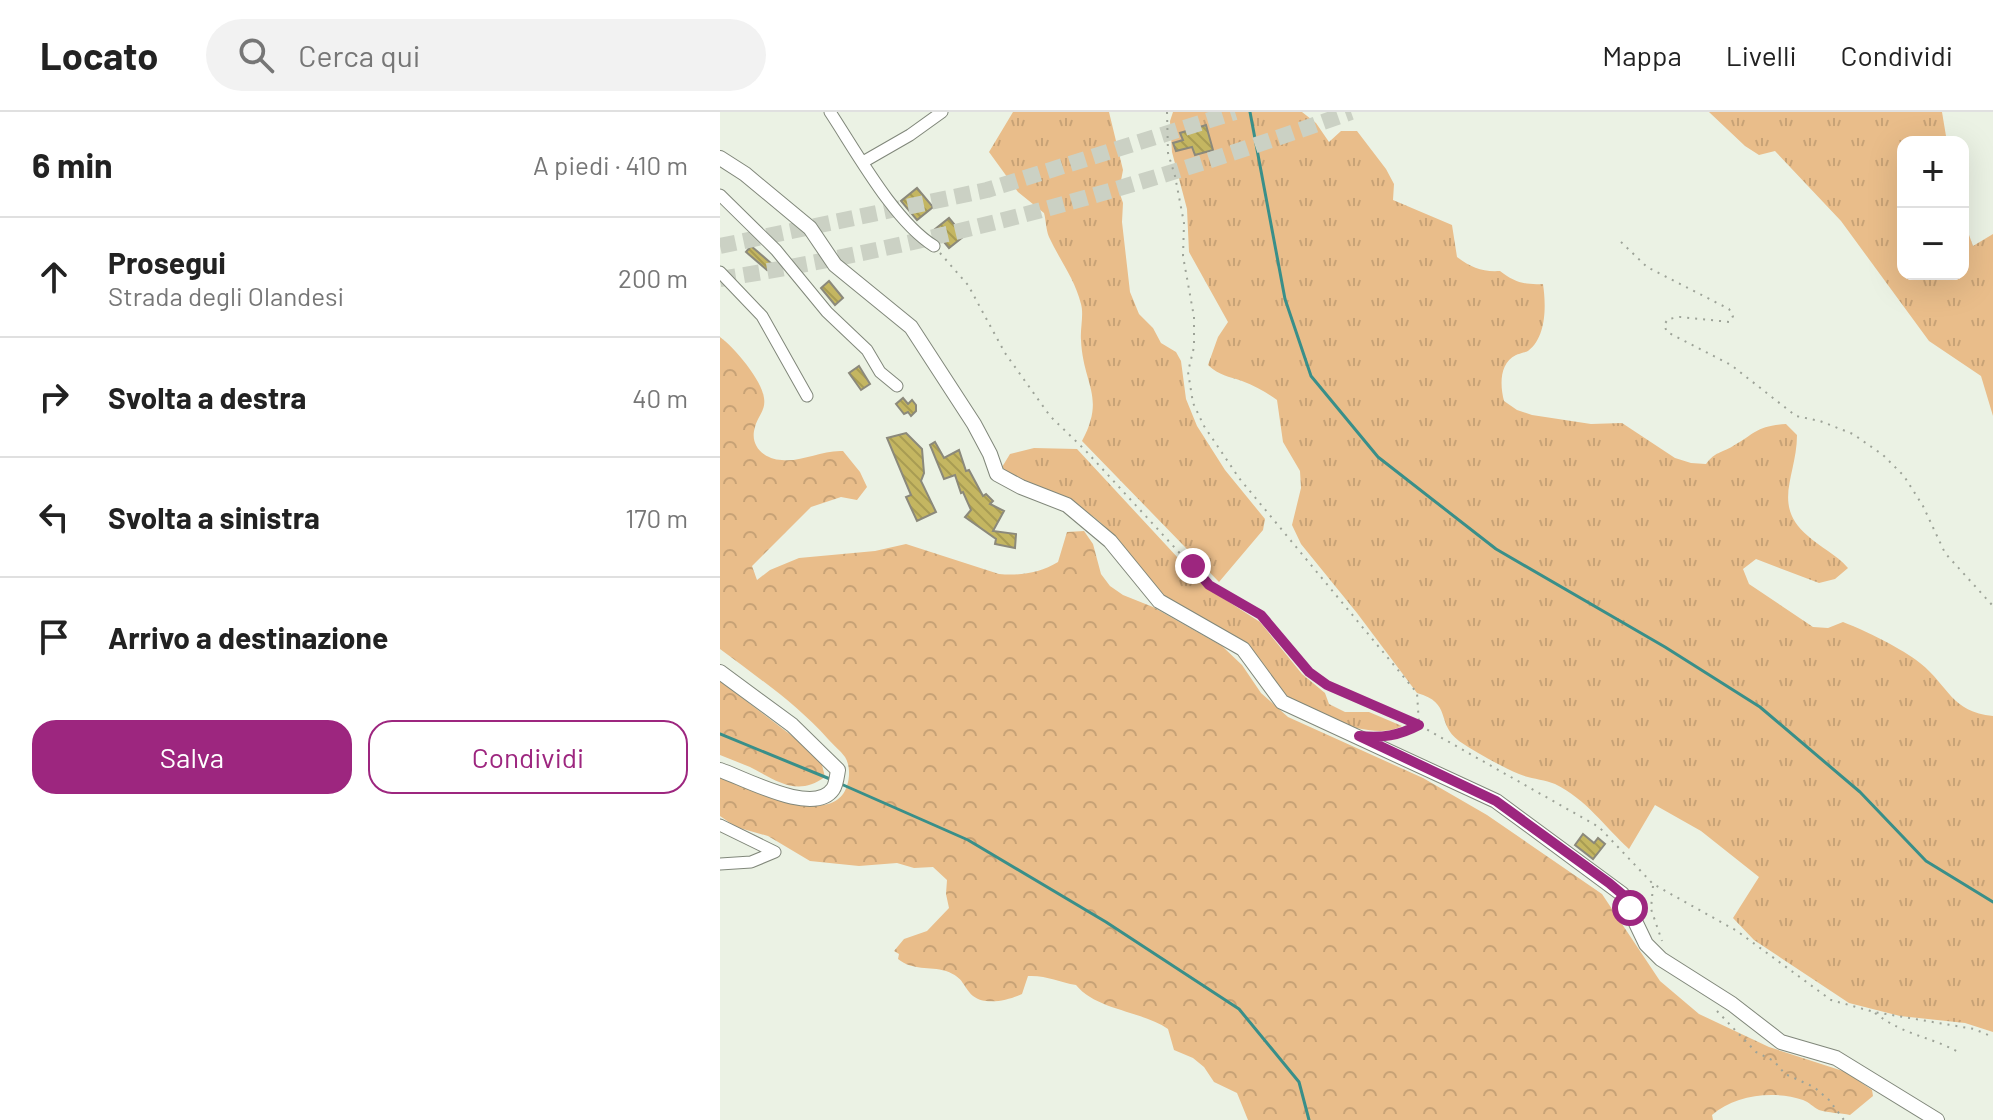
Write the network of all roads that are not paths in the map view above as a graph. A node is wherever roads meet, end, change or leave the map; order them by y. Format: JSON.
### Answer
{"nodes":[{"id":1,"x":830,"y":112,"type":"edge"},
{"id":2,"x":942,"y":112,"type":"edge"},
{"id":3,"x":720,"y":158,"type":"edge"},
{"id":4,"x":863,"y":162,"type":"junction"},
{"id":5,"x":720,"y":195,"type":"edge"},
{"id":6,"x":934,"y":246,"type":"road end"},
{"id":7,"x":720,"y":272,"type":"edge"},
{"id":8,"x":897,"y":386,"type":"dead end"},
{"id":9,"x":807,"y":396,"type":"dead end"},
{"id":10,"x":720,"y":672,"type":"edge"},
{"id":11,"x":720,"y":770,"type":"edge"},
{"id":12,"x":720,"y":825,"type":"edge"},
{"id":13,"x":720,"y":864,"type":"edge"},
{"id":14,"x":1937,"y":1120,"type":"edge"}],
"edges":[{"from":1,"to":4,"type":"street"},
{"from":2,"to":4,"type":"street"},
{"from":3,"to":14,"type":"main road"},
{"from":4,"to":6,"type":"street"},
{"from":5,"to":8,"type":"street"},
{"from":7,"to":9,"type":"street"},
{"from":10,"to":11,"type":"main road"},
{"from":12,"to":13,"type":"street"}]}
